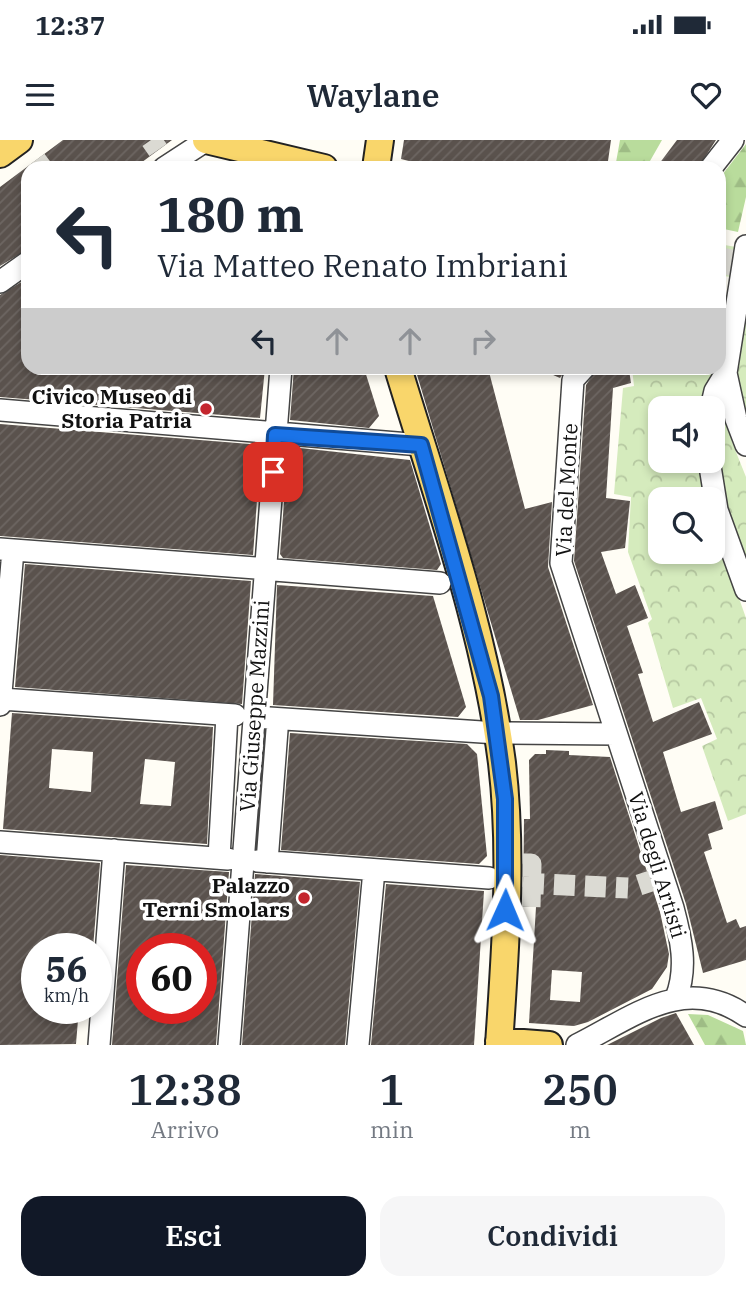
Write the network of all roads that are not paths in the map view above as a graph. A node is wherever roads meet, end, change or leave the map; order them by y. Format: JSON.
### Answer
{"nodes":[{"id":1,"x":206,"y":140,"type":"edge"},
{"id":2,"x":380,"y":140,"type":"edge"},
{"id":3,"x":733,"y":140,"type":"edge"},
{"id":4,"x":174,"y":161,"type":"edge"},
{"id":5,"x":283,"y":161,"type":"edge"},
{"id":6,"x":377,"y":161,"type":"edge"},
{"id":7,"x":716,"y":161,"type":"edge"},
{"id":8,"x":746,"y":246,"type":"edge"},
{"id":9,"x":21,"y":267,"type":"edge"},
{"id":10,"x":0,"y":282,"type":"edge"},
{"id":11,"x":726,"y":373,"type":"joint"},
{"id":12,"x":280,"y":375,"type":"edge"},
{"id":13,"x":400,"y":375,"type":"edge"},
{"id":14,"x":578,"y":375,"type":"edge"},
{"id":15,"x":725,"y":375,"type":"edge"},
{"id":16,"x":714,"y":396,"type":"edge"},
{"id":17,"x":0,"y":410,"type":"edge"},
{"id":18,"x":275,"y":435,"type":"junction"},
{"id":19,"x":421,"y":445,"type":"junction"},
{"id":20,"x":746,"y":445,"type":"edge"},
{"id":21,"x":711,"y":473,"type":"edge"},
{"id":22,"x":7,"y":549,"type":"edge"},
{"id":23,"x":440,"y":583,"type":"dead end"},
{"id":24,"x":746,"y":590,"type":"edge"},
{"id":25,"x":1,"y":699,"type":"edge"},
{"id":26,"x":0,"y":705,"type":"edge"},
{"id":27,"x":239,"y":715,"type":"junction"},
{"id":28,"x":277,"y":730,"type":"dead end"},
{"id":29,"x":497,"y":733,"type":"junction"},
{"id":30,"x":616,"y":734,"type":"junction"},
{"id":31,"x":0,"y":842,"type":"edge"},
{"id":32,"x":114,"y":850,"type":"junction"},
{"id":33,"x":374,"y":870,"type":"junction"},
{"id":34,"x":489,"y":878,"type":"dead end"},
{"id":35,"x":676,"y":998,"type":"junction"},
{"id":36,"x":744,"y":1013,"type":"edge"},
{"id":37,"x":499,"y":1043,"type":"edge"},
{"id":38,"x":99,"y":1045,"type":"edge"},
{"id":39,"x":229,"y":1045,"type":"edge"},
{"id":40,"x":358,"y":1045,"type":"edge"},
{"id":41,"x":549,"y":1045,"type":"edge"},
{"id":42,"x":577,"y":1045,"type":"edge"}],
"edges":[{"from":1,"to":4,"type":"street"},
{"from":1,"to":5,"type":"main road"},
{"from":2,"to":6,"type":"main road"},
{"from":3,"to":7,"type":"street"},
{"from":8,"to":11,"type":"street"},
{"from":9,"to":10,"type":"street"},
{"from":11,"to":20,"type":"street"},
{"from":12,"to":18,"type":"street","name":"Via Giuseppe Mazzini"},
{"from":13,"to":19,"type":"main road"},
{"from":14,"to":30,"type":"street","name":"Via del Monte"},
{"from":15,"to":16,"type":"street"},
{"from":17,"to":18,"type":"street"},
{"from":18,"to":19,"type":"street"},
{"from":18,"to":27,"type":"street","name":"Via Giuseppe Mazzini"},
{"from":19,"to":29,"type":"main road"},
{"from":21,"to":24,"type":"street"},
{"from":22,"to":23,"type":"street"},
{"from":22,"to":25,"type":"street"},
{"from":25,"to":26,"type":"street"},
{"from":25,"to":27,"type":"street"},
{"from":27,"to":29,"type":"street"},
{"from":27,"to":32,"type":"street"},
{"from":27,"to":39,"type":"street","name":"Via Giuseppe Mazzini"},
{"from":28,"to":33,"type":"street"},
{"from":29,"to":30,"type":"street"},
{"from":29,"to":37,"type":"main road"},
{"from":30,"to":35,"type":"street","name":"Via degli Artisti"},
{"from":31,"to":32,"type":"street"},
{"from":32,"to":38,"type":"street"},
{"from":33,"to":34,"type":"street"},
{"from":33,"to":40,"type":"street"},
{"from":35,"to":36,"type":"street"},
{"from":35,"to":42,"type":"street"},
{"from":37,"to":41,"type":"main road"}]}
